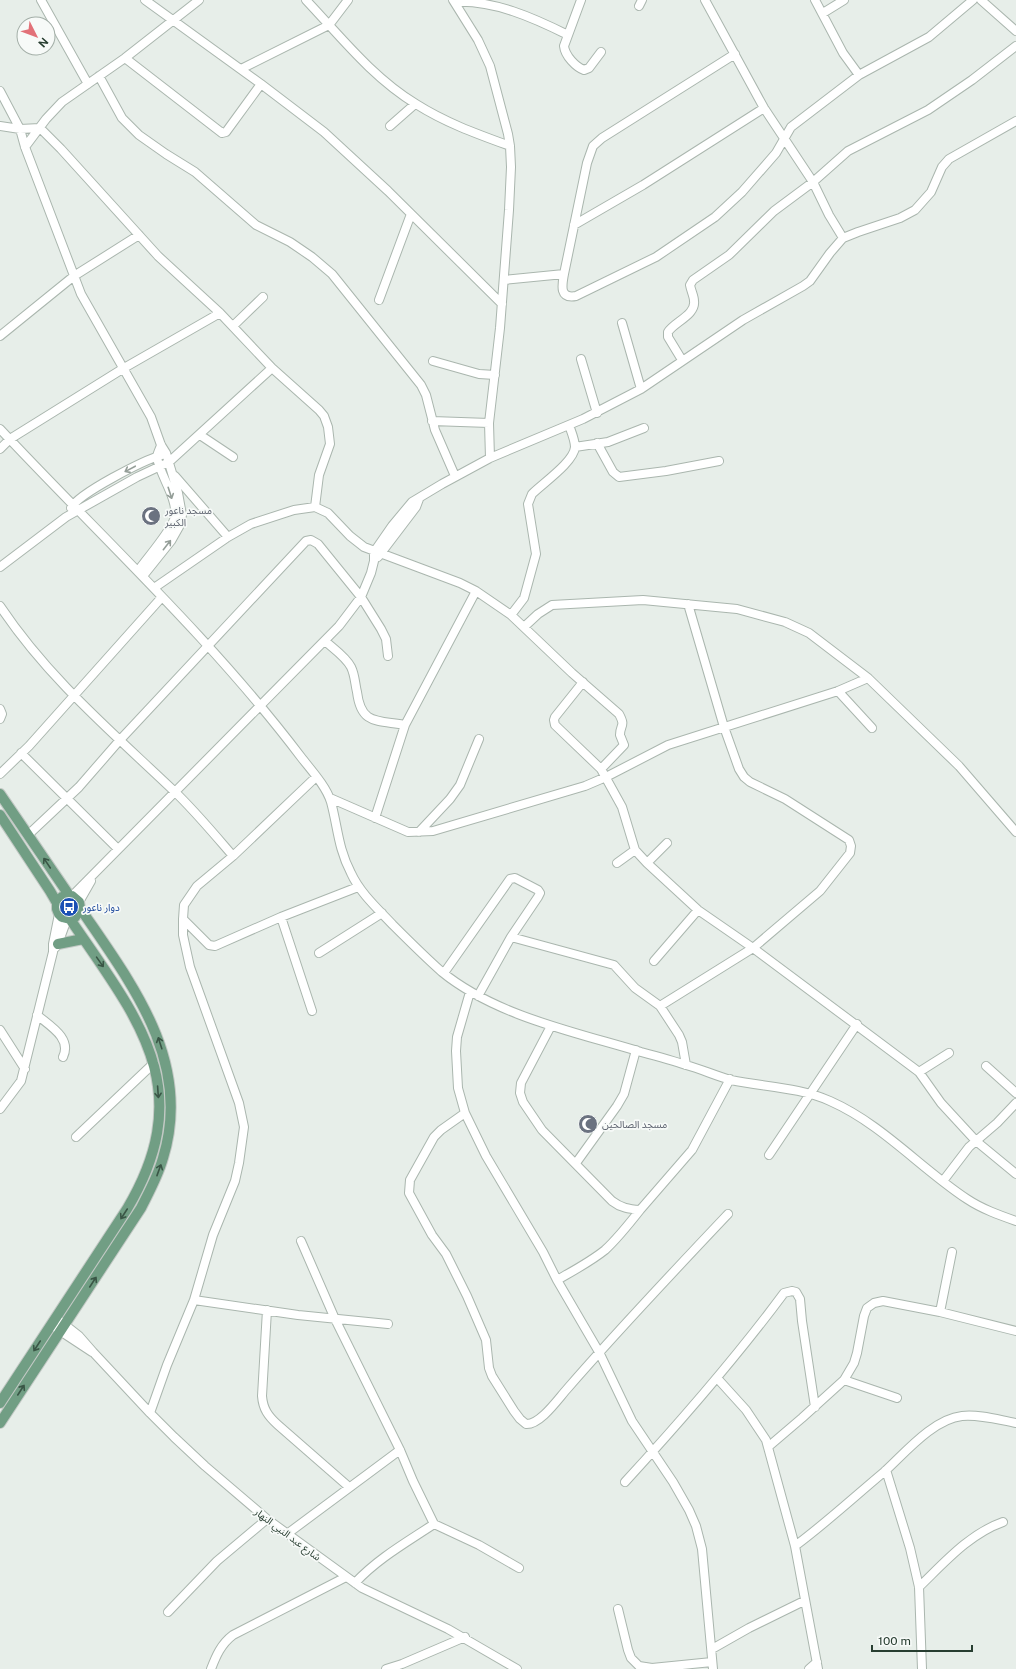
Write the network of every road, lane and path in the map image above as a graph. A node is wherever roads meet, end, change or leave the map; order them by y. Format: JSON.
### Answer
{"nodes":[{"id":1,"x":42,"y":0,"type":"edge"},
{"id":2,"x":145,"y":0,"type":"edge"},
{"id":3,"x":199,"y":0,"type":"edge"},
{"id":4,"x":306,"y":0,"type":"edge"},
{"id":5,"x":348,"y":0,"type":"edge"},
{"id":6,"x":581,"y":0,"type":"edge"},
{"id":7,"x":705,"y":0,"type":"edge"},
{"id":8,"x":815,"y":0,"type":"edge"},
{"id":9,"x":844,"y":0,"type":"edge"},
{"id":10,"x":973,"y":0,"type":"edge"},
{"id":11,"x":980,"y":0,"type":"edge"},
{"id":12,"x":454,"y":1,"type":"edge"},
{"id":13,"x":823,"y":13,"type":"junction"},
{"id":14,"x":174,"y":20,"type":"junction"},
{"id":15,"x":329,"y":25,"type":"junction"},
{"id":16,"x":1016,"y":31,"type":"edge"},
{"id":17,"x":568,"y":35,"type":"junction"},
{"id":18,"x":1016,"y":46,"type":"edge"},
{"id":19,"x":601,"y":52,"type":"dead end"},
{"id":20,"x":735,"y":54,"type":"junction"},
{"id":21,"x":125,"y":58,"type":"junction"},
{"id":22,"x":242,"y":69,"type":"junction"},
{"id":23,"x":859,"y":75,"type":"junction"},
{"id":24,"x":99,"y":76,"type":"junction"},
{"id":25,"x":88,"y":84,"type":"junction"},
{"id":26,"x":261,"y":84,"type":"junction"},
{"id":27,"x":0,"y":91,"type":"edge"},
{"id":28,"x":415,"y":104,"type":"junction"},
{"id":29,"x":764,"y":108,"type":"junction"},
{"id":30,"x":1016,"y":121,"type":"edge"},
{"id":31,"x":0,"y":126,"type":"edge"},
{"id":32,"x":390,"y":126,"type":"dead end"},
{"id":33,"x":40,"y":128,"type":"junction"},
{"id":34,"x":20,"y":129,"type":"junction"},
{"id":35,"x":784,"y":138,"type":"junction"},
{"id":36,"x":510,"y":146,"type":"junction"},
{"id":37,"x":25,"y":147,"type":"junction"},
{"id":38,"x":814,"y":182,"type":"junction"},
{"id":39,"x":411,"y":214,"type":"junction"},
{"id":40,"x":574,"y":225,"type":"junction"},
{"id":41,"x":139,"y":235,"type":"junction"},
{"id":42,"x":844,"y":238,"type":"junction"},
{"id":43,"x":564,"y":274,"type":"junction"},
{"id":44,"x":74,"y":276,"type":"junction"},
{"id":45,"x":504,"y":280,"type":"junction"},
{"id":46,"x":263,"y":297,"type":"dead end"},
{"id":47,"x":379,"y":300,"type":"dead end"},
{"id":48,"x":502,"y":304,"type":"junction"},
{"id":49,"x":220,"y":314,"type":"junction"},
{"id":50,"x":622,"y":323,"type":"dead end"},
{"id":51,"x":233,"y":326,"type":"junction"},
{"id":52,"x":0,"y":336,"type":"edge"},
{"id":53,"x":581,"y":359,"type":"dead end"},
{"id":54,"x":682,"y":360,"type":"junction"},
{"id":55,"x":433,"y":361,"type":"dead end"},
{"id":56,"x":124,"y":368,"type":"junction"},
{"id":57,"x":272,"y":368,"type":"junction"},
{"id":58,"x":495,"y":375,"type":"junction"},
{"id":59,"x":641,"y":389,"type":"junction"},
{"id":60,"x":597,"y":412,"type":"junction"},
{"id":61,"x":432,"y":421,"type":"junction"},
{"id":62,"x":489,"y":424,"type":"junction"},
{"id":63,"x":569,"y":425,"type":"junction"},
{"id":64,"x":644,"y":428,"type":"dead end"},
{"id":65,"x":0,"y":429,"type":"edge"},
{"id":66,"x":200,"y":435,"type":"junction"},
{"id":67,"x":10,"y":440,"type":"junction"},
{"id":68,"x":597,"y":444,"type":"junction"},
{"id":69,"x":161,"y":445,"type":"junction"},
{"id":70,"x":575,"y":447,"type":"junction"},
{"id":71,"x":0,"y":449,"type":"edge"},
{"id":72,"x":166,"y":453,"type":"junction"},
{"id":73,"x":177,"y":455,"type":"junction"},
{"id":74,"x":157,"y":456,"type":"junction"},
{"id":75,"x":233,"y":457,"type":"dead end"},
{"id":76,"x":490,"y":458,"type":"junction"},
{"id":77,"x":719,"y":461,"type":"dead end"},
{"id":78,"x":169,"y":462,"type":"junction"},
{"id":79,"x":161,"y":466,"type":"junction"},
{"id":80,"x":172,"y":473,"type":"junction"},
{"id":81,"x":455,"y":476,"type":"junction"},
{"id":82,"x":73,"y":504,"type":"junction"},
{"id":83,"x":315,"y":507,"type":"junction"},
{"id":84,"x":79,"y":511,"type":"junction"},
{"id":85,"x":66,"y":517,"type":"junction"},
{"id":86,"x":228,"y":537,"type":"junction"},
{"id":87,"x":378,"y":553,"type":"junction"},
{"id":88,"x":0,"y":567,"type":"edge"},
{"id":89,"x":140,"y":573,"type":"junction"},
{"id":90,"x":154,"y":588,"type":"junction"},
{"id":91,"x":476,"y":592,"type":"junction"},
{"id":92,"x":162,"y":597,"type":"junction"},
{"id":93,"x":361,"y":597,"type":"junction"},
{"id":94,"x":688,"y":604,"type":"junction"},
{"id":95,"x":0,"y":606,"type":"edge"},
{"id":96,"x":511,"y":615,"type":"junction"},
{"id":97,"x":524,"y":627,"type":"junction"},
{"id":98,"x":326,"y":641,"type":"junction"},
{"id":99,"x":208,"y":645,"type":"junction"},
{"id":100,"x":388,"y":656,"type":"dead end"},
{"id":101,"x":868,"y":678,"type":"junction"},
{"id":102,"x":583,"y":682,"type":"junction"},
{"id":103,"x":838,"y":691,"type":"junction"},
{"id":104,"x":73,"y":696,"type":"junction"},
{"id":105,"x":260,"y":705,"type":"junction"},
{"id":106,"x":0,"y":709,"type":"edge"},
{"id":107,"x":0,"y":719,"type":"edge"},
{"id":108,"x":405,"y":725,"type":"junction"},
{"id":109,"x":724,"y":727,"type":"junction"},
{"id":110,"x":872,"y":728,"type":"dead end"},
{"id":111,"x":479,"y":739,"type":"dead end"},
{"id":112,"x":119,"y":741,"type":"junction"},
{"id":113,"x":21,"y":753,"type":"junction"},
{"id":114,"x":601,"y":769,"type":"junction"},
{"id":115,"x":0,"y":774,"type":"edge"},
{"id":116,"x":316,"y":777,"type":"junction"},
{"id":117,"x":606,"y":778,"type":"junction"},
{"id":118,"x":175,"y":792,"type":"junction"},
{"id":119,"x":0,"y":794,"type":"edge"},
{"id":120,"x":66,"y":798,"type":"junction"},
{"id":121,"x":330,"y":798,"type":"junction"},
{"id":122,"x":0,"y":815,"type":"edge"},
{"id":123,"x":375,"y":818,"type":"junction"},
{"id":124,"x":419,"y":832,"type":"junction"},
{"id":125,"x":1016,"y":832,"type":"edge"},
{"id":126,"x":28,"y":834,"type":"junction"},
{"id":127,"x":667,"y":843,"type":"dead end"},
{"id":128,"x":118,"y":850,"type":"junction"},
{"id":129,"x":635,"y":850,"type":"junction"},
{"id":130,"x":233,"y":856,"type":"junction"},
{"id":131,"x":616,"y":863,"type":"dead end"},
{"id":132,"x":647,"y":863,"type":"junction"},
{"id":133,"x":358,"y":887,"type":"junction"},
{"id":134,"x":75,"y":900,"type":"junction"},
{"id":135,"x":57,"y":903,"type":"junction"},
{"id":136,"x":698,"y":910,"type":"junction"},
{"id":137,"x":382,"y":913,"type":"junction"},
{"id":138,"x":65,"y":917,"type":"junction"},
{"id":139,"x":281,"y":917,"type":"junction"},
{"id":140,"x":183,"y":919,"type":"junction"},
{"id":141,"x":511,"y":937,"type":"junction"},
{"id":142,"x":83,"y":939,"type":"junction"},
{"id":143,"x":55,"y":948,"type":"junction"},
{"id":144,"x":753,"y":948,"type":"junction"},
{"id":145,"x":319,"y":953,"type":"dead end"},
{"id":146,"x":654,"y":961,"type":"dead end"},
{"id":147,"x":444,"y":973,"type":"junction"},
{"id":148,"x":470,"y":992,"type":"junction"},
{"id":149,"x":478,"y":996,"type":"junction"},
{"id":150,"x":660,"y":1006,"type":"junction"},
{"id":151,"x":312,"y":1011,"type":"dead end"},
{"id":152,"x":37,"y":1015,"type":"junction"},
{"id":153,"x":857,"y":1024,"type":"junction"},
{"id":154,"x":551,"y":1026,"type":"junction"},
{"id":155,"x":0,"y":1030,"type":"edge"},
{"id":156,"x":636,"y":1050,"type":"junction"},
{"id":157,"x":949,"y":1053,"type":"dead end"},
{"id":158,"x":63,"y":1057,"type":"dead end"},
{"id":159,"x":154,"y":1064,"type":"junction"},
{"id":160,"x":686,"y":1065,"type":"junction"},
{"id":161,"x":986,"y":1066,"type":"dead end"},
{"id":162,"x":25,"y":1069,"type":"junction"},
{"id":163,"x":919,"y":1072,"type":"junction"},
{"id":164,"x":730,"y":1079,"type":"junction"},
{"id":165,"x":809,"y":1093,"type":"junction"},
{"id":166,"x":1016,"y":1093,"type":"edge"},
{"id":167,"x":1016,"y":1103,"type":"edge"},
{"id":168,"x":0,"y":1109,"type":"edge"},
{"id":169,"x":465,"y":1113,"type":"junction"},
{"id":170,"x":76,"y":1137,"type":"dead end"},
{"id":171,"x":976,"y":1141,"type":"junction"},
{"id":172,"x":769,"y":1155,"type":"dead end"},
{"id":173,"x":576,"y":1163,"type":"junction"},
{"id":174,"x":1016,"y":1174,"type":"edge"},
{"id":175,"x":943,"y":1181,"type":"junction"},
{"id":176,"x":640,"y":1210,"type":"junction"},
{"id":177,"x":728,"y":1214,"type":"dead end"},
{"id":178,"x":1016,"y":1221,"type":"edge"},
{"id":179,"x":301,"y":1241,"type":"dead end"},
{"id":180,"x":952,"y":1252,"type":"dead end"},
{"id":181,"x":557,"y":1280,"type":"junction"},
{"id":182,"x":194,"y":1300,"type":"junction"},
{"id":183,"x":267,"y":1310,"type":"junction"},
{"id":184,"x":940,"y":1312,"type":"junction"},
{"id":185,"x":336,"y":1319,"type":"junction"},
{"id":186,"x":58,"y":1324,"type":"junction"},
{"id":187,"x":388,"y":1324,"type":"dead end"},
{"id":188,"x":1016,"y":1331,"type":"edge"},
{"id":189,"x":599,"y":1352,"type":"junction"},
{"id":190,"x":717,"y":1378,"type":"junction"},
{"id":191,"x":844,"y":1380,"type":"junction"},
{"id":192,"x":897,"y":1398,"type":"dead end"},
{"id":193,"x":0,"y":1403,"type":"edge"},
{"id":194,"x":815,"y":1407,"type":"junction"},
{"id":195,"x":150,"y":1413,"type":"junction"},
{"id":196,"x":0,"y":1423,"type":"edge"},
{"id":197,"x":1016,"y":1423,"type":"edge"},
{"id":198,"x":768,"y":1447,"type":"junction"},
{"id":199,"x":400,"y":1450,"type":"junction"},
{"id":200,"x":652,"y":1452,"type":"junction"},
{"id":201,"x":886,"y":1470,"type":"junction"},
{"id":202,"x":625,"y":1482,"type":"dead end"},
{"id":203,"x":349,"y":1487,"type":"junction"},
{"id":204,"x":267,"y":1519,"type":"junction"},
{"id":205,"x":1003,"y":1522,"type":"dead end"},
{"id":206,"x":434,"y":1524,"type":"junction"},
{"id":207,"x":288,"y":1534,"type":"junction"},
{"id":208,"x":794,"y":1546,"type":"junction"},
{"id":209,"x":519,"y":1568,"type":"dead end"},
{"id":210,"x":346,"y":1578,"type":"junction"},
{"id":211,"x":355,"y":1583,"type":"junction"},
{"id":212,"x":919,"y":1588,"type":"junction"},
{"id":213,"x":804,"y":1601,"type":"junction"},
{"id":214,"x":618,"y":1609,"type":"dead end"},
{"id":215,"x":168,"y":1612,"type":"dead end"},
{"id":216,"x":464,"y":1638,"type":"junction"},
{"id":217,"x":712,"y":1649,"type":"junction"},
{"id":218,"x":713,"y":1665,"type":"edge"},
{"id":219,"x":817,"y":1666,"type":"edge"},
{"id":220,"x":404,"y":1667,"type":"edge"},
{"id":221,"x":212,"y":1669,"type":"edge"},
{"id":222,"x":386,"y":1669,"type":"edge"},
{"id":223,"x":517,"y":1669,"type":"edge"},
{"id":224,"x":809,"y":1669,"type":"edge"},
{"id":225,"x":922,"y":1669,"type":"edge"}],
"edges":[{"from":1,"to":25,"type":"street"},
{"from":2,"to":14,"type":"street"},
{"from":3,"to":14,"type":"street"},
{"from":4,"to":15,"type":"street"},
{"from":5,"to":15,"type":"street"},
{"from":6,"to":17,"type":"street"},
{"from":7,"to":20,"type":"street"},
{"from":8,"to":13,"type":"street"},
{"from":9,"to":13,"type":"street"},
{"from":10,"to":23,"type":"street"},
{"from":11,"to":16,"type":"street"},
{"from":12,"to":17,"type":"street"},
{"from":12,"to":36,"type":"street"},
{"from":13,"to":23,"type":"street"},
{"from":14,"to":21,"type":"street"},
{"from":14,"to":22,"type":"street"},
{"from":15,"to":22,"type":"street"},
{"from":15,"to":28,"type":"street"},
{"from":17,"to":19,"type":"street"},
{"from":18,"to":38,"type":"street"},
{"from":20,"to":29,"type":"street"},
{"from":20,"to":40,"type":"street"},
{"from":21,"to":24,"type":"street"},
{"from":21,"to":26,"type":"street"},
{"from":22,"to":26,"type":"street"},
{"from":23,"to":35,"type":"street"},
{"from":24,"to":25,"type":"street"},
{"from":24,"to":61,"type":"street"},
{"from":25,"to":33,"type":"street"},
{"from":26,"to":39,"type":"street"},
{"from":27,"to":34,"type":"street"},
{"from":28,"to":32,"type":"street"},
{"from":28,"to":36,"type":"street"},
{"from":29,"to":35,"type":"street"},
{"from":29,"to":40,"type":"street"},
{"from":30,"to":42,"type":"street"},
{"from":31,"to":34,"type":"street"},
{"from":33,"to":34,"type":"street"},
{"from":33,"to":37,"type":"street"},
{"from":33,"to":41,"type":"street"},
{"from":34,"to":37,"type":"street"},
{"from":35,"to":38,"type":"street"},
{"from":35,"to":43,"type":"street"},
{"from":36,"to":45,"type":"street"},
{"from":37,"to":44,"type":"street"},
{"from":38,"to":42,"type":"street"},
{"from":38,"to":54,"type":"street"},
{"from":39,"to":47,"type":"street"},
{"from":39,"to":48,"type":"street"},
{"from":40,"to":43,"type":"street"},
{"from":41,"to":44,"type":"street"},
{"from":41,"to":49,"type":"street"},
{"from":42,"to":54,"type":"street"},
{"from":43,"to":45,"type":"street"},
{"from":44,"to":52,"type":"street"},
{"from":44,"to":56,"type":"street"},
{"from":45,"to":48,"type":"street"},
{"from":46,"to":51,"type":"street"},
{"from":48,"to":58,"type":"street"},
{"from":49,"to":51,"type":"street"},
{"from":49,"to":56,"type":"street"},
{"from":50,"to":59,"type":"street"},
{"from":51,"to":57,"type":"street"},
{"from":53,"to":60,"type":"street"},
{"from":54,"to":59,"type":"street"},
{"from":55,"to":58,"type":"street"},
{"from":56,"to":67,"type":"street"},
{"from":56,"to":69,"type":"street"},
{"from":57,"to":66,"type":"street"},
{"from":57,"to":83,"type":"street"},
{"from":58,"to":62,"type":"street"},
{"from":59,"to":60,"type":"street"},
{"from":60,"to":63,"type":"street"},
{"from":61,"to":62,"type":"street"},
{"from":61,"to":81,"type":"street"},
{"from":62,"to":76,"type":"street"},
{"from":63,"to":70,"type":"street"},
{"from":63,"to":76,"type":"street"},
{"from":64,"to":68,"type":"street"},
{"from":65,"to":67,"type":"street"},
{"from":66,"to":73,"type":"street"},
{"from":66,"to":75,"type":"street"},
{"from":67,"to":71,"type":"street"},
{"from":67,"to":82,"type":"street"},
{"from":68,"to":70,"type":"street"},
{"from":68,"to":77,"type":"street"},
{"from":69,"to":72,"type":"street"},
{"from":69,"to":74,"type":"street"},
{"from":70,"to":96,"type":"street"},
{"from":72,"to":73,"type":"street"},
{"from":72,"to":74,"type":"street"},
{"from":72,"to":78,"type":"street"},
{"from":73,"to":78,"type":"street"},
{"from":74,"to":79,"type":"street"},
{"from":74,"to":82,"type":"street","one_way":true},
{"from":76,"to":81,"type":"street"},
{"from":78,"to":79,"type":"street"},
{"from":78,"to":80,"type":"street"},
{"from":79,"to":84,"type":"street"},
{"from":79,"to":89,"type":"street","one_way":true},
{"from":80,"to":86,"type":"street"},
{"from":89,"to":80,"type":"street","one_way":true},
{"from":81,"to":87,"type":"street"},
{"from":82,"to":84,"type":"street"},
{"from":82,"to":85,"type":"street"},
{"from":83,"to":86,"type":"street"},
{"from":83,"to":87,"type":"street"},
{"from":84,"to":85,"type":"street"},
{"from":84,"to":89,"type":"street"},
{"from":85,"to":88,"type":"street"},
{"from":86,"to":90,"type":"street"},
{"from":87,"to":91,"type":"street"},
{"from":87,"to":93,"type":"street"},
{"from":89,"to":90,"type":"street"},
{"from":90,"to":92,"type":"street"},
{"from":91,"to":96,"type":"street"},
{"from":91,"to":108,"type":"street"},
{"from":92,"to":99,"type":"street"},
{"from":92,"to":104,"type":"street"},
{"from":93,"to":98,"type":"street"},
{"from":93,"to":99,"type":"street"},
{"from":93,"to":100,"type":"street"},
{"from":94,"to":97,"type":"street"},
{"from":94,"to":101,"type":"street"},
{"from":94,"to":109,"type":"street"},
{"from":95,"to":104,"type":"street"},
{"from":96,"to":97,"type":"street"},
{"from":97,"to":102,"type":"street"},
{"from":98,"to":105,"type":"street"},
{"from":98,"to":108,"type":"street"},
{"from":99,"to":105,"type":"street"},
{"from":99,"to":112,"type":"street"},
{"from":101,"to":103,"type":"street"},
{"from":101,"to":125,"type":"street"},
{"from":102,"to":114,"type":"street"},
{"from":102,"to":114,"type":"street"},
{"from":103,"to":109,"type":"street"},
{"from":103,"to":110,"type":"street"},
{"from":104,"to":112,"type":"street"},
{"from":104,"to":113,"type":"street"},
{"from":105,"to":116,"type":"street"},
{"from":105,"to":118,"type":"street"},
{"from":106,"to":107,"type":"street"},
{"from":108,"to":123,"type":"street"},
{"from":109,"to":117,"type":"street"},
{"from":109,"to":144,"type":"street"},
{"from":111,"to":124,"type":"street"},
{"from":112,"to":118,"type":"street"},
{"from":112,"to":120,"type":"street"},
{"from":113,"to":115,"type":"street"},
{"from":113,"to":120,"type":"street"},
{"from":114,"to":117,"type":"street"},
{"from":116,"to":121,"type":"street"},
{"from":116,"to":130,"type":"street"},
{"from":117,"to":124,"type":"street"},
{"from":117,"to":129,"type":"street"},
{"from":118,"to":128,"type":"street"},
{"from":118,"to":130,"type":"street"},
{"from":119,"to":126,"type":"main road"},
{"from":120,"to":126,"type":"street"},
{"from":120,"to":128,"type":"street"},
{"from":121,"to":123,"type":"street"},
{"from":121,"to":133,"type":"street"},
{"from":122,"to":135,"type":"main road"},
{"from":123,"to":124,"type":"street"},
{"from":134,"to":126,"type":"main road","one_way":true},
{"from":127,"to":132,"type":"street"},
{"from":128,"to":134,"type":"street"},
{"from":129,"to":131,"type":"street"},
{"from":129,"to":132,"type":"street"},
{"from":130,"to":140,"type":"street"},
{"from":132,"to":136,"type":"street"},
{"from":133,"to":137,"type":"street"},
{"from":133,"to":139,"type":"street"},
{"from":134,"to":135,"type":"main road"},
{"from":134,"to":138,"type":"main road"},
{"from":186,"to":134,"type":"main road","one_way":true},
{"from":135,"to":138,"type":"main road"},
{"from":136,"to":144,"type":"street"},
{"from":136,"to":146,"type":"street"},
{"from":137,"to":145,"type":"street"},
{"from":137,"to":147,"type":"street"},
{"from":138,"to":142,"type":"main road"},
{"from":138,"to":143,"type":"street"},
{"from":139,"to":140,"type":"street"},
{"from":139,"to":151,"type":"street"},
{"from":140,"to":182,"type":"street"},
{"from":141,"to":147,"type":"street"},
{"from":141,"to":149,"type":"street"},
{"from":141,"to":150,"type":"street"},
{"from":142,"to":143,"type":"main road"},
{"from":142,"to":159,"type":"main road","one_way":true},
{"from":143,"to":152,"type":"street"},
{"from":144,"to":150,"type":"street"},
{"from":144,"to":153,"type":"street"},
{"from":147,"to":148,"type":"street"},
{"from":148,"to":149,"type":"street"},
{"from":148,"to":169,"type":"street"},
{"from":149,"to":154,"type":"street"},
{"from":150,"to":160,"type":"street"},
{"from":152,"to":158,"type":"street"},
{"from":152,"to":162,"type":"street"},
{"from":153,"to":163,"type":"street"},
{"from":153,"to":165,"type":"street"},
{"from":154,"to":156,"type":"street"},
{"from":154,"to":173,"type":"street"},
{"from":155,"to":162,"type":"street"},
{"from":156,"to":160,"type":"street"},
{"from":156,"to":173,"type":"street"},
{"from":157,"to":163,"type":"street"},
{"from":159,"to":170,"type":"street"},
{"from":159,"to":186,"type":"main road","one_way":true},
{"from":160,"to":164,"type":"street"},
{"from":161,"to":166,"type":"street"},
{"from":162,"to":168,"type":"street"},
{"from":163,"to":171,"type":"street"},
{"from":164,"to":165,"type":"street"},
{"from":164,"to":176,"type":"street"},
{"from":165,"to":172,"type":"street"},
{"from":165,"to":175,"type":"street"},
{"from":167,"to":171,"type":"street"},
{"from":169,"to":181,"type":"street"},
{"from":169,"to":189,"type":"street"},
{"from":171,"to":174,"type":"street"},
{"from":171,"to":175,"type":"street"},
{"from":173,"to":176,"type":"street"},
{"from":175,"to":178,"type":"street"},
{"from":176,"to":181,"type":"street"},
{"from":177,"to":189,"type":"street"},
{"from":179,"to":185,"type":"street"},
{"from":180,"to":184,"type":"street"},
{"from":181,"to":189,"type":"street"},
{"from":182,"to":183,"type":"street"},
{"from":182,"to":195,"type":"street"},
{"from":183,"to":185,"type":"street"},
{"from":183,"to":203,"type":"street"},
{"from":184,"to":188,"type":"street"},
{"from":184,"to":191,"type":"street"},
{"from":185,"to":187,"type":"street"},
{"from":185,"to":199,"type":"street"},
{"from":186,"to":193,"type":"main road","one_way":true},
{"from":186,"to":195,"type":"street","name":"شارع عبد النبي النهار"},
{"from":196,"to":186,"type":"main road","one_way":true},
{"from":189,"to":200,"type":"street"},
{"from":190,"to":194,"type":"street"},
{"from":190,"to":198,"type":"street"},
{"from":190,"to":200,"type":"street"},
{"from":191,"to":192,"type":"street"},
{"from":191,"to":194,"type":"street"},
{"from":194,"to":198,"type":"street"},
{"from":195,"to":204,"type":"street","name":"شارع عبد النبي النهار"},
{"from":197,"to":201,"type":"street"},
{"from":198,"to":208,"type":"street"},
{"from":199,"to":203,"type":"street"},
{"from":199,"to":206,"type":"street"},
{"from":200,"to":202,"type":"street"},
{"from":200,"to":217,"type":"street"},
{"from":201,"to":208,"type":"street"},
{"from":201,"to":212,"type":"street"},
{"from":203,"to":207,"type":"street"},
{"from":204,"to":207,"type":"street","name":"شارع عبد النبي النهار"},
{"from":204,"to":215,"type":"street"},
{"from":205,"to":212,"type":"street"},
{"from":206,"to":209,"type":"street"},
{"from":206,"to":211,"type":"street"},
{"from":207,"to":210,"type":"street","name":"شارع عبد النبي النهار"},
{"from":208,"to":213,"type":"street"},
{"from":210,"to":211,"type":"street","name":"شارع عبد النبي النهار"},
{"from":210,"to":221,"type":"street"},
{"from":211,"to":216,"type":"street","name":"شارع عبد النبي النهار"},
{"from":212,"to":225,"type":"street"},
{"from":213,"to":217,"type":"street"},
{"from":213,"to":219,"type":"street"},
{"from":214,"to":218,"type":"street"},
{"from":216,"to":220,"type":"street"},
{"from":216,"to":223,"type":"street","name":"شارع عبد النبي النهار"},
{"from":217,"to":218,"type":"street"},
{"from":219,"to":224,"type":"street"},
{"from":220,"to":222,"type":"street"}]}
